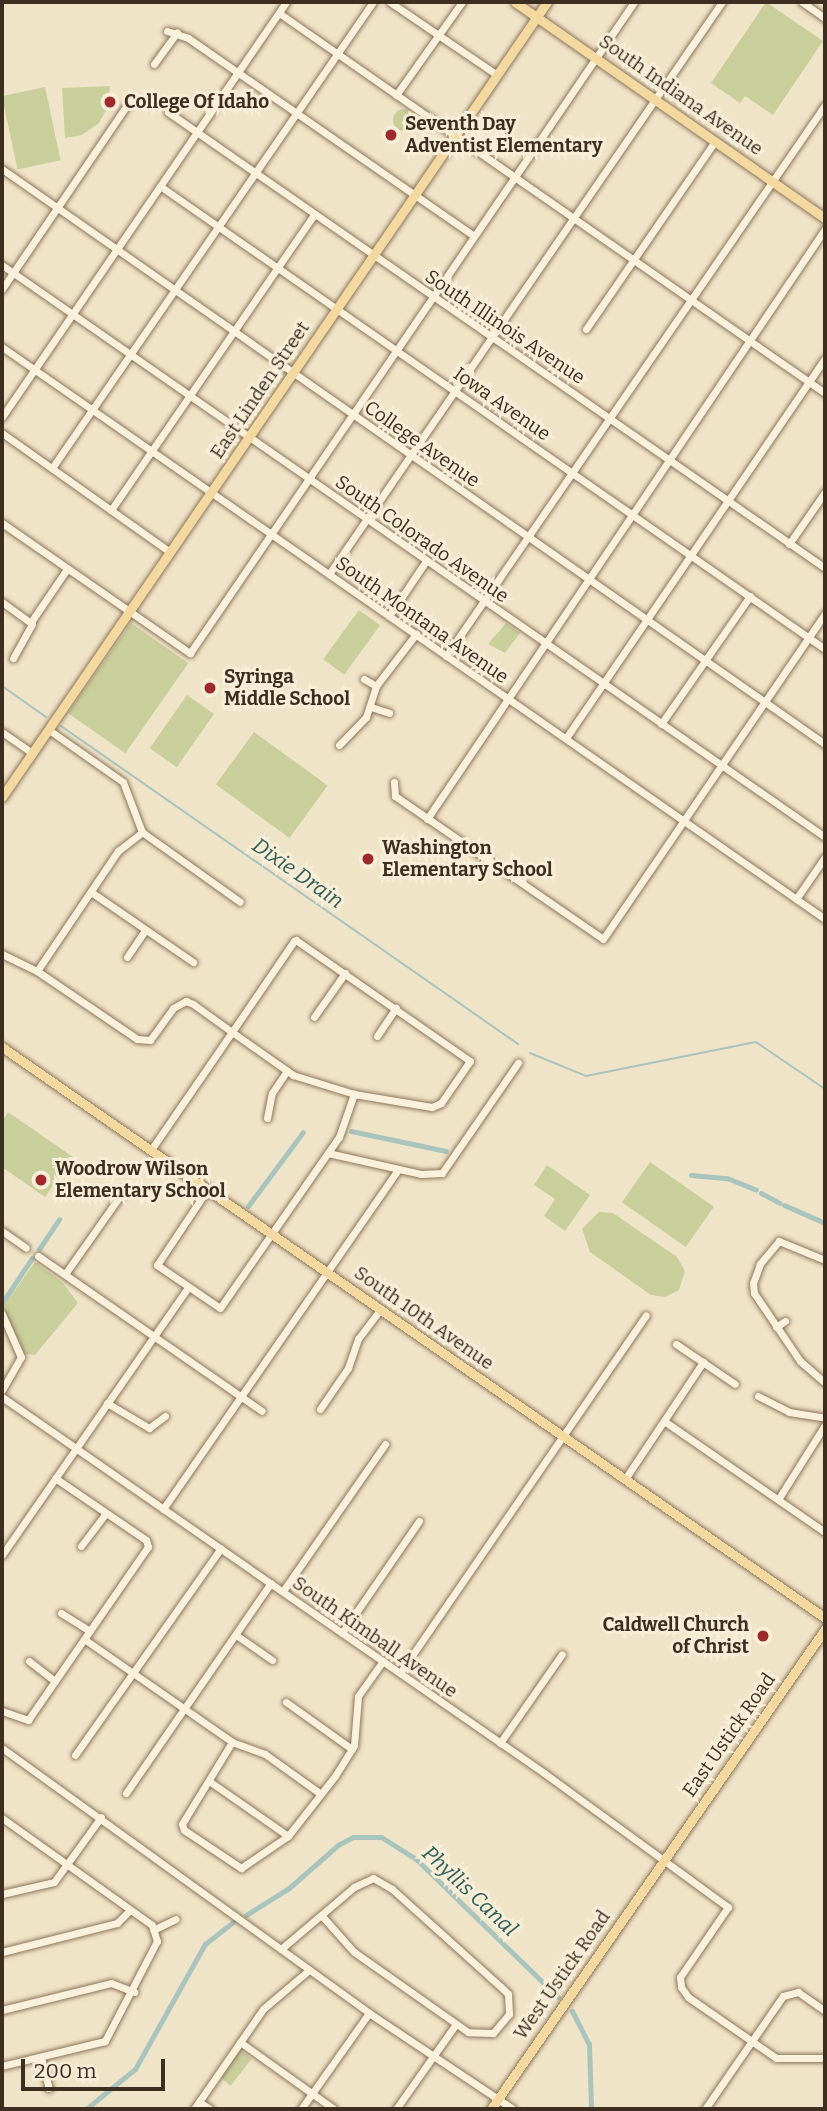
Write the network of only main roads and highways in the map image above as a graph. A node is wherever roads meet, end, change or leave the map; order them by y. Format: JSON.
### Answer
{"nodes":[{"id":1,"x":515,"y":2,"type":"edge"},
{"id":2,"x":547,"y":2,"type":"edge"},
{"id":3,"x":537,"y":17,"type":"junction"},
{"id":4,"x":825,"y":218,"type":"edge"},
{"id":5,"x":2,"y":797,"type":"edge"},
{"id":6,"x":2,"y":1047,"type":"edge"},
{"id":7,"x":825,"y":1618,"type":"edge"},
{"id":8,"x":825,"y":1629,"type":"edge"},
{"id":9,"x":661,"y":1862,"type":"joint"},
{"id":10,"x":491,"y":2109,"type":"edge"}],
"edges":[{"from":1,"to":3,"type":"main road","name":"South Indiana Avenue"},
{"from":2,"to":3,"type":"main road","name":"East Linden Street"},
{"from":3,"to":4,"type":"main road","name":"South Indiana Avenue"},
{"from":3,"to":5,"type":"main road","name":"East Linden Street"},
{"from":6,"to":7,"type":"main road","name":"South 10th Avenue"},
{"from":8,"to":9,"type":"main road","name":"East Ustick Road"},
{"from":9,"to":10,"type":"main road","name":"West Ustick Road"}]}
